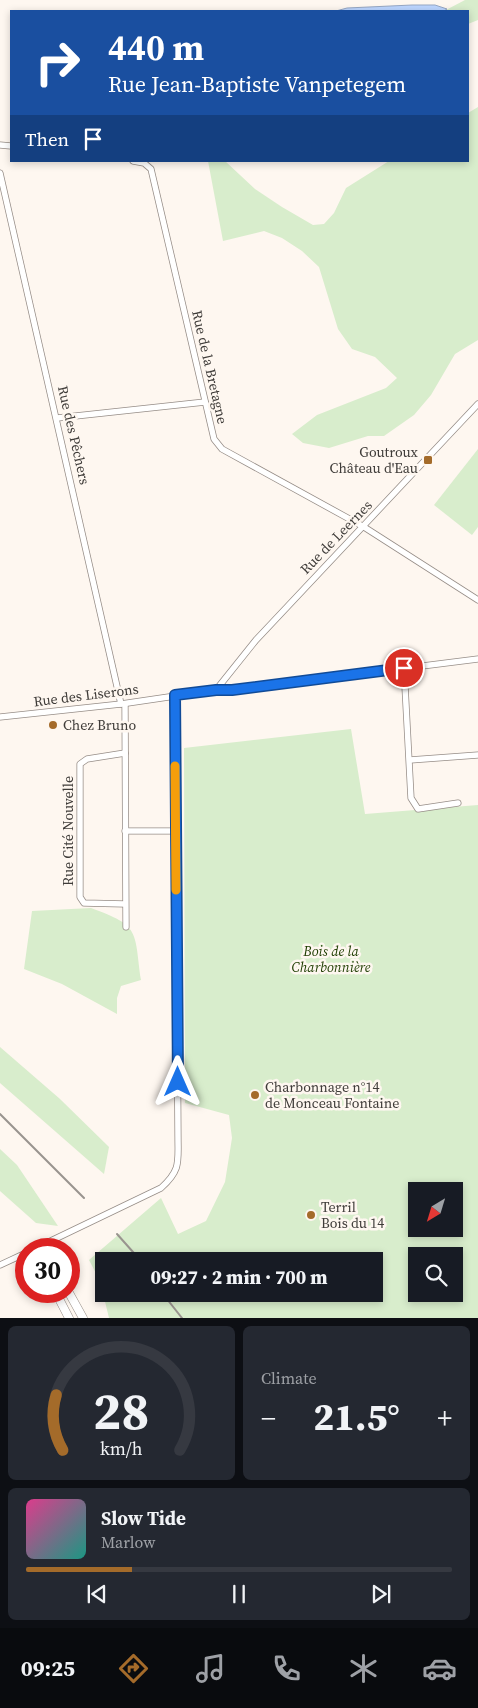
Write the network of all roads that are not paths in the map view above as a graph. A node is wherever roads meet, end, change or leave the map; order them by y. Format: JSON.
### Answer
{"nodes":[{"id":1,"x":138,"y":162,"type":"edge"},
{"id":2,"x":0,"y":173,"type":"edge"},
{"id":3,"x":205,"y":402,"type":"junction"},
{"id":4,"x":478,"y":404,"type":"edge"},
{"id":5,"x":57,"y":418,"type":"junction"},
{"id":6,"x":364,"y":527,"type":"junction"},
{"id":7,"x":478,"y":600,"type":"edge"},
{"id":8,"x":478,"y":659,"type":"edge"},
{"id":9,"x":404,"y":668,"type":"junction"},
{"id":10,"x":216,"y":690,"type":"junction"},
{"id":11,"x":175,"y":695,"type":"junction"},
{"id":12,"x":123,"y":704,"type":"junction"},
{"id":13,"x":0,"y":717,"type":"edge"},
{"id":14,"x":125,"y":752,"type":"junction"},
{"id":15,"x":478,"y":756,"type":"edge"},
{"id":16,"x":410,"y":760,"type":"junction"},
{"id":17,"x":458,"y":803,"type":"dead end"},
{"id":18,"x":125,"y":830,"type":"junction"},
{"id":19,"x":176,"y":831,"type":"junction"},
{"id":20,"x":125,"y":904,"type":"junction"},
{"id":21,"x":126,"y":927,"type":"dead end"},
{"id":22,"x":60,"y":1238,"type":"edge"},
{"id":23,"x":15,"y":1258,"type":"edge"},
{"id":24,"x":0,"y":1265,"type":"edge"},
{"id":25,"x":61,"y":1303,"type":"edge"},
{"id":26,"x":75,"y":1303,"type":"edge"},
{"id":27,"x":69,"y":1318,"type":"edge"},
{"id":28,"x":83,"y":1318,"type":"edge"}],
"edges":[{"from":1,"to":3,"type":"street","name":"Rue de la Bretagne"},
{"from":2,"to":5,"type":"street","name":"Rue des Pêchers"},
{"from":3,"to":5,"type":"street"},
{"from":3,"to":6,"type":"street","name":"Rue de la Bretagne"},
{"from":4,"to":6,"type":"street","name":"Rue de Leernes"},
{"from":5,"to":12,"type":"street","name":"Rue des Pêchers"},
{"from":6,"to":7,"type":"street","name":"Rue de la Bretagne"},
{"from":6,"to":10,"type":"street","name":"Rue de Leernes"},
{"from":8,"to":9,"type":"street","name":"Rue des Liserons"},
{"from":9,"to":10,"type":"street","name":"Rue des Liserons"},
{"from":9,"to":16,"type":"street"},
{"from":10,"to":11,"type":"street","name":"Rue des Liserons"},
{"from":11,"to":12,"type":"street","name":"Rue des Liserons"},
{"from":11,"to":19,"type":"street"},
{"from":12,"to":13,"type":"street","name":"Rue des Liserons"},
{"from":12,"to":14,"type":"street"},
{"from":14,"to":18,"type":"street"},
{"from":14,"to":20,"type":"street","name":"Rue Cité Nouvelle"},
{"from":15,"to":16,"type":"street"},
{"from":16,"to":17,"type":"street"},
{"from":18,"to":19,"type":"street"},
{"from":18,"to":20,"type":"street"},
{"from":19,"to":22,"type":"street"},
{"from":20,"to":21,"type":"street"},
{"from":23,"to":24,"type":"street"},
{"from":25,"to":27,"type":"main road"},
{"from":26,"to":28,"type":"main road"}]}
